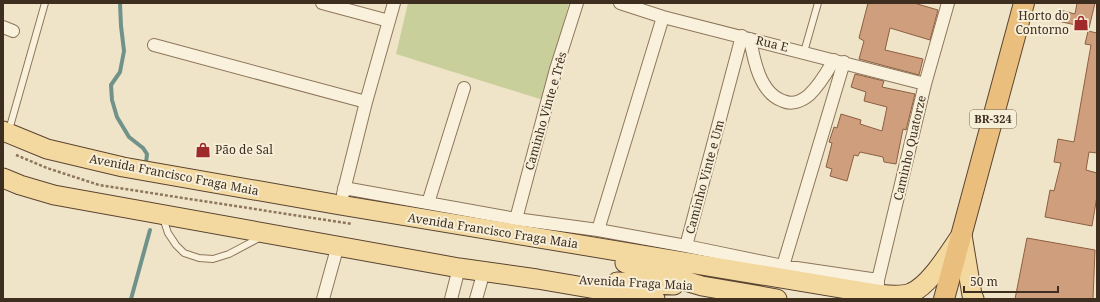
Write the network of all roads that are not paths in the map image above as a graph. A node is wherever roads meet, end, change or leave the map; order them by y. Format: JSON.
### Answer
{"nodes":[{"id":1,"x":46,"y":3,"type":"edge"},
{"id":2,"x":322,"y":3,"type":"edge"},
{"id":3,"x":394,"y":3,"type":"edge"},
{"id":4,"x":577,"y":3,"type":"edge"},
{"id":5,"x":620,"y":3,"type":"edge"},
{"id":6,"x":818,"y":3,"type":"edge"},
{"id":7,"x":948,"y":3,"type":"edge"},
{"id":8,"x":1024,"y":3,"type":"edge"},
{"id":9,"x":643,"y":6,"type":"edge"},
{"id":10,"x":663,"y":17,"type":"junction"},
{"id":11,"x":389,"y":21,"type":"junction"},
{"id":12,"x":746,"y":38,"type":"junction"},
{"id":13,"x":154,"y":45,"type":"dead end"},
{"id":14,"x":804,"y":52,"type":"junction"},
{"id":15,"x":839,"y":61,"type":"junction"},
{"id":16,"x":925,"y":84,"type":"junction"},
{"id":17,"x":464,"y":88,"type":"dead end"},
{"id":18,"x":366,"y":102,"type":"junction"},
{"id":19,"x":6,"y":132,"type":"edge"},
{"id":20,"x":3,"y":178,"type":"edge"},
{"id":21,"x":342,"y":197,"type":"junction"},
{"id":22,"x":428,"y":203,"type":"junction"},
{"id":23,"x":162,"y":214,"type":"junction"},
{"id":24,"x":516,"y":218,"type":"junction"},
{"id":25,"x":598,"y":230,"type":"junction"},
{"id":26,"x":267,"y":233,"type":"junction"},
{"id":27,"x":962,"y":235,"type":"junction"},
{"id":28,"x":555,"y":241,"type":"junction"},
{"id":29,"x":338,"y":245,"type":"junction"},
{"id":30,"x":686,"y":246,"type":"junction"},
{"id":31,"x":783,"y":266,"type":"junction"},
{"id":32,"x":460,"y":268,"type":"junction"},
{"id":33,"x":484,"y":271,"type":"junction"},
{"id":34,"x":537,"y":279,"type":"junction"},
{"id":35,"x":708,"y":287,"type":"junction"},
{"id":36,"x":879,"y":291,"type":"edge"},
{"id":37,"x":323,"y":299,"type":"edge"},
{"id":38,"x":451,"y":299,"type":"edge"},
{"id":39,"x":476,"y":299,"type":"edge"},
{"id":40,"x":655,"y":299,"type":"edge"},
{"id":41,"x":777,"y":299,"type":"edge"},
{"id":42,"x":944,"y":299,"type":"edge"},
{"id":43,"x":974,"y":299,"type":"edge"}],
"edges":[{"from":1,"to":19,"type":"lane"},
{"from":2,"to":11,"type":"street"},
{"from":3,"to":11,"type":"street"},
{"from":4,"to":24,"type":"street","name":"Caminho Vinte e Três"},
{"from":5,"to":9,"type":"street","name":"Rua E"},
{"from":6,"to":14,"type":"lane"},
{"from":7,"to":16,"type":"street","name":"Caminho Quatorze"},
{"from":8,"to":27,"type":"highway","number":"BR-324"},
{"from":9,"to":10,"type":"street","name":"Rua E"},
{"from":10,"to":12,"type":"street","name":"Rua E"},
{"from":10,"to":25,"type":"street"},
{"from":11,"to":18,"type":"street"},
{"from":12,"to":14,"type":"street","name":"Rua E"},
{"from":12,"to":15,"type":"street"},
{"from":12,"to":30,"type":"street","name":"Caminho Vinte e Um"},
{"from":13,"to":18,"type":"street"},
{"from":14,"to":15,"type":"street","name":"Rua E"},
{"from":15,"to":16,"type":"street","name":"Rua E"},
{"from":15,"to":31,"type":"street"},
{"from":16,"to":36,"type":"street","name":"Caminho Quatorze"},
{"from":17,"to":22,"type":"street"},
{"from":18,"to":21,"type":"street"},
{"from":19,"to":21,"type":"main road","name":"Avenida Francisco Fraga Maia"},
{"from":20,"to":23,"type":"main road"},
{"from":21,"to":22,"type":"street"},
{"from":21,"to":28,"type":"main road","name":"Avenida Francisco Fraga Maia"},
{"from":22,"to":24,"type":"street"},
{"from":23,"to":26,"type":"main road"},
{"from":23,"to":26,"type":"lane"},
{"from":24,"to":25,"type":"street"},
{"from":25,"to":30,"type":"street"},
{"from":26,"to":29,"type":"main road"},
{"from":27,"to":36,"type":"main road","name":"Avenida Francisco Fraga Maia"},
{"from":27,"to":42,"type":"highway","number":"BR-324"},
{"from":27,"to":43,"type":"main road"},
{"from":28,"to":35,"type":"main road","name":"Avenida Fraga Maia"},
{"from":28,"to":36,"type":"main road","name":"Avenida Francisco Fraga Maia"},
{"from":29,"to":32,"type":"main road"},
{"from":29,"to":37,"type":"street"},
{"from":30,"to":31,"type":"street","name":"Caminho Vinte e Um"},
{"from":31,"to":36,"type":"street","name":"Caminho Vinte e Um"},
{"from":32,"to":33,"type":"main road"},
{"from":32,"to":38,"type":"street"},
{"from":33,"to":34,"type":"main road"},
{"from":33,"to":39,"type":"street"},
{"from":34,"to":35,"type":"main road","name":"Avenida Fraga Maia"},
{"from":34,"to":40,"type":"main road"},
{"from":35,"to":41,"type":"main road"}]}
